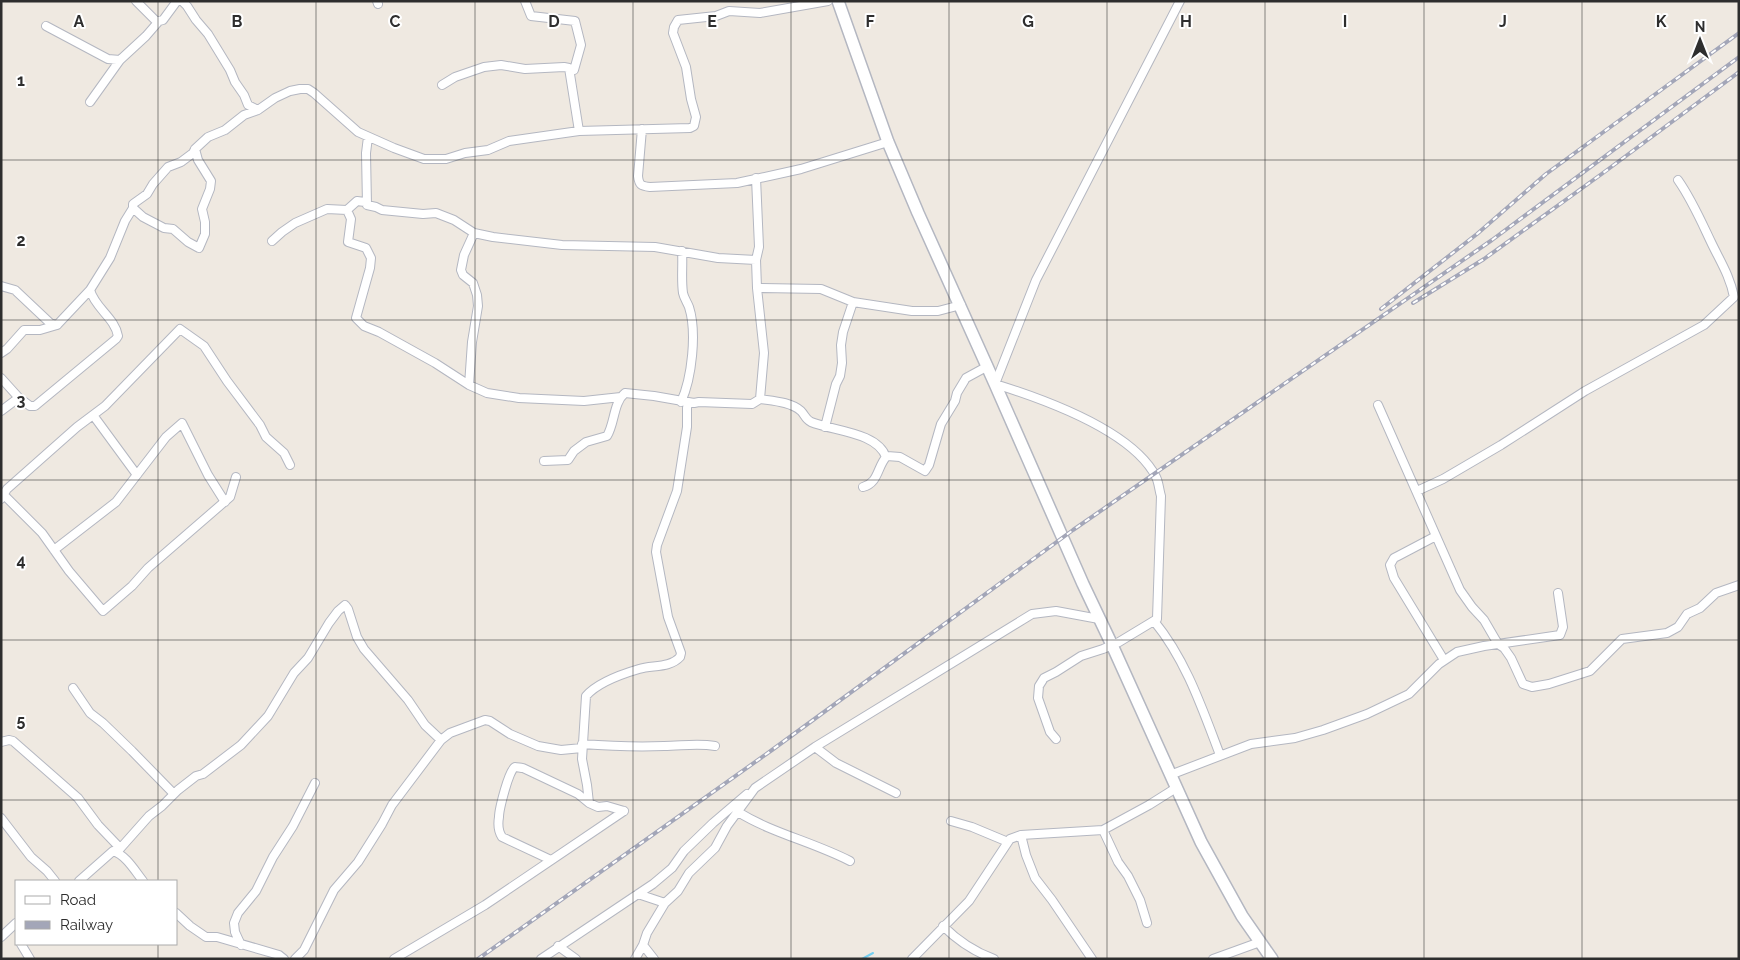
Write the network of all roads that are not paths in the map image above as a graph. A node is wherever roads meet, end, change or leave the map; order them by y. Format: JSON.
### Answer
{"nodes":[{"id":1,"x":136,"y":1,"type":"edge"},
{"id":2,"x":177,"y":1,"type":"edge"},
{"id":3,"x":182,"y":1,"type":"edge"},
{"id":4,"x":525,"y":1,"type":"edge"},
{"id":5,"x":828,"y":1,"type":"edge"},
{"id":6,"x":838,"y":1,"type":"edge"},
{"id":7,"x":1180,"y":1,"type":"edge"},
{"id":8,"x":159,"y":21,"type":"junction"},
{"id":9,"x":46,"y":26,"type":"dead end"},
{"id":10,"x":120,"y":60,"type":"junction"},
{"id":11,"x":574,"y":70,"type":"dead end"},
{"id":12,"x":442,"y":85,"type":"dead end"},
{"id":13,"x":90,"y":102,"type":"dead end"},
{"id":14,"x":258,"y":110,"type":"junction"},
{"id":15,"x":642,"y":129,"type":"junction"},
{"id":16,"x":579,"y":131,"type":"junction"},
{"id":17,"x":368,"y":137,"type":"junction"},
{"id":18,"x":888,"y":142,"type":"junction"},
{"id":19,"x":195,"y":149,"type":"junction"},
{"id":20,"x":756,"y":178,"type":"junction"},
{"id":21,"x":1678,"y":180,"type":"dead end"},
{"id":22,"x":367,"y":205,"type":"junction"},
{"id":23,"x":133,"y":208,"type":"junction"},
{"id":24,"x":347,"y":210,"type":"junction"},
{"id":25,"x":474,"y":234,"type":"junction"},
{"id":26,"x":272,"y":241,"type":"dead end"},
{"id":27,"x":682,"y":251,"type":"junction"},
{"id":28,"x":756,"y":260,"type":"junction"},
{"id":29,"x":1,"y":286,"type":"edge"},
{"id":30,"x":757,"y":288,"type":"junction"},
{"id":31,"x":90,"y":290,"type":"junction"},
{"id":32,"x":1736,"y":296,"type":"edge"},
{"id":33,"x":853,"y":302,"type":"junction"},
{"id":34,"x":960,"y":305,"type":"junction"},
{"id":35,"x":57,"y":325,"type":"junction"},
{"id":36,"x":1,"y":353,"type":"edge"},
{"id":37,"x":988,"y":366,"type":"junction"},
{"id":38,"x":1,"y":378,"type":"edge"},
{"id":39,"x":996,"y":384,"type":"junction"},
{"id":40,"x":469,"y":385,"type":"junction"},
{"id":41,"x":621,"y":397,"type":"junction"},
{"id":42,"x":20,"y":399,"type":"junction"},
{"id":43,"x":760,"y":399,"type":"junction"},
{"id":44,"x":685,"y":402,"type":"junction"},
{"id":45,"x":1378,"y":405,"type":"dead end"},
{"id":46,"x":1,"y":411,"type":"edge"},
{"id":47,"x":93,"y":415,"type":"junction"},
{"id":48,"x":824,"y":427,"type":"junction"},
{"id":49,"x":886,"y":457,"type":"junction"},
{"id":50,"x":544,"y":461,"type":"dead end"},
{"id":51,"x":290,"y":465,"type":"dead end"},
{"id":52,"x":137,"y":475,"type":"junction"},
{"id":53,"x":236,"y":478,"type":"dead end"},
{"id":54,"x":863,"y":487,"type":"dead end"},
{"id":55,"x":1417,"y":491,"type":"junction"},
{"id":56,"x":2,"y":497,"type":"edge"},
{"id":57,"x":225,"y":502,"type":"junction"},
{"id":58,"x":1436,"y":536,"type":"junction"},
{"id":59,"x":54,"y":550,"type":"junction"},
{"id":60,"x":1739,"y":585,"type":"edge"},
{"id":61,"x":1558,"y":593,"type":"dead end"},
{"id":62,"x":1099,"y":619,"type":"junction"},
{"id":63,"x":1154,"y":621,"type":"junction"},
{"id":64,"x":1498,"y":644,"type":"junction"},
{"id":65,"x":1112,"y":645,"type":"junction"},
{"id":66,"x":1444,"y":660,"type":"junction"},
{"id":67,"x":74,"y":688,"type":"dead end"},
{"id":68,"x":441,"y":740,"type":"junction"},
{"id":69,"x":1056,"y":740,"type":"dead end"},
{"id":70,"x":1,"y":742,"type":"edge"},
{"id":71,"x":582,"y":746,"type":"junction"},
{"id":72,"x":715,"y":746,"type":"dead end"},
{"id":73,"x":815,"y":747,"type":"junction"},
{"id":74,"x":1220,"y":755,"type":"junction"},
{"id":75,"x":1170,"y":775,"type":"junction"},
{"id":76,"x":315,"y":783,"type":"dead end"},
{"id":77,"x":755,"y":788,"type":"junction"},
{"id":78,"x":1176,"y":788,"type":"junction"},
{"id":79,"x":896,"y":793,"type":"dead end"},
{"id":80,"x":174,"y":794,"type":"junction"},
{"id":81,"x":589,"y":803,"type":"junction"},
{"id":82,"x":738,"y":812,"type":"junction"},
{"id":83,"x":1,"y":818,"type":"edge"},
{"id":84,"x":951,"y":821,"type":"dead end"},
{"id":85,"x":1103,"y":830,"type":"junction"},
{"id":86,"x":1021,"y":835,"type":"junction"},
{"id":87,"x":1008,"y":842,"type":"junction"},
{"id":88,"x":119,"y":850,"type":"junction"},
{"id":89,"x":551,"y":860,"type":"junction"},
{"id":90,"x":850,"y":860,"type":"dead end"},
{"id":91,"x":54,"y":880,"type":"edge"},
{"id":92,"x":80,"y":880,"type":"edge"},
{"id":93,"x":142,"y":880,"type":"edge"},
{"id":94,"x":638,"y":894,"type":"junction"},
{"id":95,"x":665,"y":903,"type":"junction"},
{"id":96,"x":178,"y":915,"type":"edge"},
{"id":97,"x":1147,"y":923,"type":"dead end"},
{"id":98,"x":14,"y":925,"type":"edge"},
{"id":99,"x":943,"y":926,"type":"junction"},
{"id":100,"x":1,"y":937,"type":"edge"},
{"id":101,"x":1260,"y":942,"type":"junction"},
{"id":102,"x":22,"y":945,"type":"edge"},
{"id":103,"x":241,"y":945,"type":"junction"},
{"id":104,"x":643,"y":945,"type":"junction"},
{"id":105,"x":558,"y":946,"type":"junction"},
{"id":106,"x":304,"y":950,"type":"junction"},
{"id":107,"x":30,"y":959,"type":"edge"},
{"id":108,"x":284,"y":959,"type":"edge"},
{"id":109,"x":295,"y":959,"type":"edge"},
{"id":110,"x":304,"y":959,"type":"edge"},
{"id":111,"x":394,"y":959,"type":"edge"},
{"id":112,"x":541,"y":959,"type":"edge"},
{"id":113,"x":576,"y":959,"type":"edge"},
{"id":114,"x":635,"y":959,"type":"edge"},
{"id":115,"x":654,"y":959,"type":"edge"},
{"id":116,"x":912,"y":959,"type":"edge"},
{"id":117,"x":994,"y":959,"type":"edge"},
{"id":118,"x":1092,"y":959,"type":"edge"},
{"id":119,"x":1213,"y":959,"type":"edge"},
{"id":120,"x":1272,"y":959,"type":"edge"}],
"edges":[{"from":1,"to":8,"type":"street"},
{"from":2,"to":8,"type":"street"},
{"from":3,"to":14,"type":"street"},
{"from":4,"to":11,"type":"street"},
{"from":5,"to":15,"type":"street"},
{"from":6,"to":18,"type":"main road"},
{"from":7,"to":39,"type":"street"},
{"from":8,"to":10,"type":"street"},
{"from":9,"to":10,"type":"street"},
{"from":10,"to":13,"type":"street"},
{"from":12,"to":16,"type":"street"},
{"from":14,"to":17,"type":"street"},
{"from":14,"to":19,"type":"street"},
{"from":15,"to":16,"type":"street"},
{"from":15,"to":20,"type":"street"},
{"from":16,"to":17,"type":"street"},
{"from":17,"to":22,"type":"street"},
{"from":18,"to":20,"type":"street"},
{"from":18,"to":34,"type":"main road"},
{"from":19,"to":23,"type":"street"},
{"from":19,"to":23,"type":"street"},
{"from":20,"to":28,"type":"street"},
{"from":21,"to":32,"type":"street"},
{"from":22,"to":24,"type":"street"},
{"from":22,"to":25,"type":"street"},
{"from":23,"to":31,"type":"street"},
{"from":24,"to":26,"type":"street"},
{"from":24,"to":40,"type":"street"},
{"from":25,"to":27,"type":"street"},
{"from":25,"to":40,"type":"street"},
{"from":27,"to":28,"type":"street"},
{"from":27,"to":44,"type":"street"},
{"from":28,"to":30,"type":"street"},
{"from":29,"to":35,"type":"street"},
{"from":30,"to":33,"type":"street"},
{"from":30,"to":43,"type":"street"},
{"from":31,"to":35,"type":"street"},
{"from":31,"to":42,"type":"street"},
{"from":32,"to":55,"type":"street"},
{"from":33,"to":34,"type":"street"},
{"from":33,"to":48,"type":"street"},
{"from":34,"to":37,"type":"main road"},
{"from":35,"to":36,"type":"street"},
{"from":37,"to":39,"type":"main road"},
{"from":37,"to":49,"type":"street"},
{"from":38,"to":42,"type":"street"},
{"from":39,"to":62,"type":"main road"},
{"from":39,"to":63,"type":"street"},
{"from":40,"to":41,"type":"street"},
{"from":41,"to":44,"type":"street"},
{"from":41,"to":50,"type":"street"},
{"from":42,"to":46,"type":"street"},
{"from":43,"to":44,"type":"street"},
{"from":43,"to":48,"type":"street"},
{"from":44,"to":71,"type":"street"},
{"from":45,"to":55,"type":"street"},
{"from":47,"to":51,"type":"street"},
{"from":47,"to":52,"type":"street"},
{"from":47,"to":56,"type":"street"},
{"from":48,"to":49,"type":"street"},
{"from":49,"to":54,"type":"street"},
{"from":52,"to":57,"type":"street"},
{"from":52,"to":59,"type":"street"},
{"from":53,"to":57,"type":"street"},
{"from":55,"to":58,"type":"street"},
{"from":56,"to":59,"type":"street"},
{"from":57,"to":59,"type":"street"},
{"from":58,"to":64,"type":"street"},
{"from":58,"to":66,"type":"street"},
{"from":60,"to":64,"type":"street"},
{"from":61,"to":64,"type":"street"},
{"from":62,"to":65,"type":"main road"},
{"from":62,"to":73,"type":"street"},
{"from":63,"to":65,"type":"street"},
{"from":63,"to":74,"type":"street"},
{"from":64,"to":66,"type":"street"},
{"from":65,"to":69,"type":"street"},
{"from":65,"to":75,"type":"main road"},
{"from":66,"to":74,"type":"street"},
{"from":67,"to":80,"type":"street"},
{"from":68,"to":71,"type":"street"},
{"from":68,"to":80,"type":"street"},
{"from":68,"to":106,"type":"street"},
{"from":70,"to":88,"type":"street"},
{"from":71,"to":72,"type":"street"},
{"from":71,"to":81,"type":"street"},
{"from":73,"to":77,"type":"street"},
{"from":73,"to":79,"type":"street"},
{"from":74,"to":75,"type":"street"},
{"from":75,"to":78,"type":"main road"},
{"from":76,"to":103,"type":"street"},
{"from":77,"to":82,"type":"street"},
{"from":77,"to":94,"type":"street"},
{"from":78,"to":85,"type":"street"},
{"from":78,"to":101,"type":"main road"},
{"from":80,"to":88,"type":"street"},
{"from":81,"to":89,"type":"street"},
{"from":81,"to":89,"type":"street"},
{"from":82,"to":90,"type":"street"},
{"from":82,"to":95,"type":"street"},
{"from":83,"to":91,"type":"street"},
{"from":84,"to":87,"type":"street"},
{"from":85,"to":86,"type":"street"},
{"from":85,"to":97,"type":"street"},
{"from":86,"to":87,"type":"street"},
{"from":86,"to":118,"type":"street"},
{"from":87,"to":99,"type":"street"},
{"from":88,"to":92,"type":"street"},
{"from":88,"to":93,"type":"street"},
{"from":89,"to":111,"type":"street"},
{"from":94,"to":95,"type":"street"},
{"from":94,"to":105,"type":"street"},
{"from":95,"to":104,"type":"street"},
{"from":96,"to":103,"type":"street"},
{"from":98,"to":100,"type":"street"},
{"from":99,"to":116,"type":"street"},
{"from":99,"to":117,"type":"street"},
{"from":101,"to":119,"type":"street"},
{"from":101,"to":120,"type":"main road"},
{"from":102,"to":107,"type":"street"},
{"from":103,"to":108,"type":"street"},
{"from":104,"to":114,"type":"street"},
{"from":104,"to":115,"type":"street"},
{"from":105,"to":112,"type":"street"},
{"from":105,"to":113,"type":"street"},
{"from":106,"to":109,"type":"street"},
{"from":106,"to":110,"type":"street"}]}
